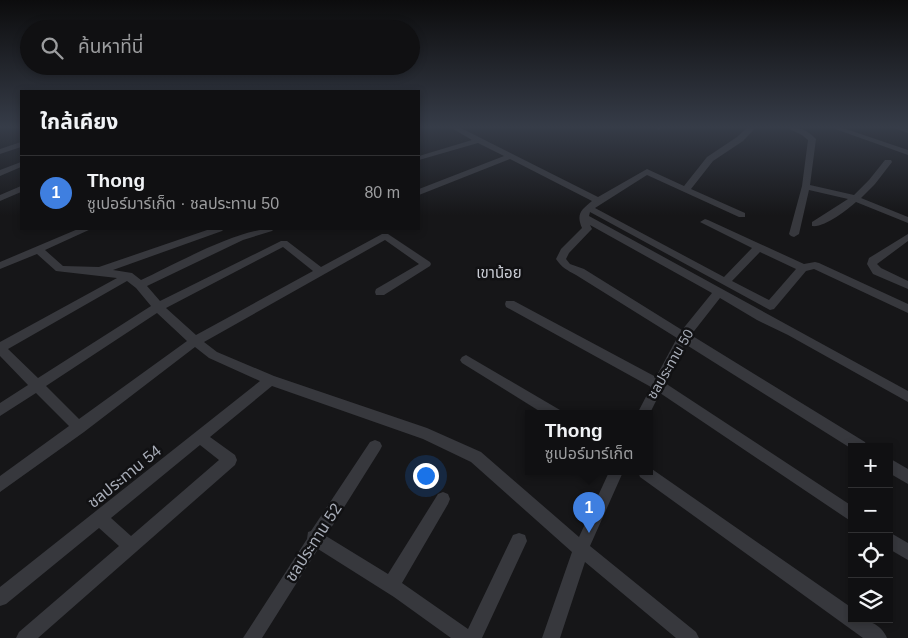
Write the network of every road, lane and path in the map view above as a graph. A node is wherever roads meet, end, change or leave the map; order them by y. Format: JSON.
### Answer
{"nodes":[{"id":1,"x":511,"y":156,"type":"joint"},
{"id":2,"x":715,"y":156,"type":"edge"},
{"id":3,"x":810,"y":156,"type":"edge"},
{"id":4,"x":888,"y":162,"type":"dead end"},
{"id":5,"x":20,"y":164,"type":"edge"},
{"id":6,"x":0,"y":173,"type":"edge"},
{"id":7,"x":806,"y":186,"type":"junction"},
{"id":8,"x":20,"y":189,"type":"edge"},
{"id":9,"x":686,"y":189,"type":"junction"},
{"id":10,"x":420,"y":192,"type":"edge"},
{"id":11,"x":0,"y":198,"type":"edge"},
{"id":12,"x":857,"y":198,"type":"junction"},
{"id":13,"x":598,"y":201,"type":"junction"},
{"id":14,"x":586,"y":212,"type":"junction"},
{"id":15,"x":742,"y":215,"type":"dead end"},
{"id":16,"x":908,"y":220,"type":"edge"},
{"id":17,"x":705,"y":222,"type":"dead end"},
{"id":18,"x":815,"y":224,"type":"dead end"},
{"id":19,"x":84,"y":230,"type":"edge"},
{"id":20,"x":216,"y":230,"type":"edge"},
{"id":21,"x":266,"y":230,"type":"edge"},
{"id":22,"x":794,"y":234,"type":"dead end"},
{"id":23,"x":908,"y":237,"type":"edge"},
{"id":24,"x":759,"y":247,"type":"junction"},
{"id":25,"x":39,"y":250,"type":"junction"},
{"id":26,"x":0,"y":254,"type":"edge"},
{"id":27,"x":4,"y":265,"type":"edge"},
{"id":28,"x":803,"y":268,"type":"junction"},
{"id":29,"x":101,"y":271,"type":"junction"},
{"id":30,"x":320,"y":272,"type":"junction"},
{"id":31,"x":128,"y":276,"type":"junction"},
{"id":32,"x":908,"y":285,"type":"edge"},
{"id":33,"x":140,"y":286,"type":"junction"},
{"id":34,"x":722,"y":287,"type":"junction"},
{"id":35,"x":380,"y":292,"type":"dead end"},
{"id":36,"x":510,"y":304,"type":"dead end"},
{"id":37,"x":158,"y":308,"type":"junction"},
{"id":38,"x":908,"y":309,"type":"edge"},
{"id":39,"x":683,"y":336,"type":"junction"},
{"id":40,"x":195,"y":341,"type":"junction"},
{"id":41,"x":466,"y":360,"type":"dead end"},
{"id":42,"x":270,"y":380,"type":"junction"},
{"id":43,"x":658,"y":384,"type":"junction"},
{"id":44,"x":36,"y":386,"type":"junction"},
{"id":45,"x":908,"y":397,"type":"edge"},
{"id":46,"x":0,"y":410,"type":"edge"},
{"id":47,"x":548,"y":410,"type":"edge"},
{"id":48,"x":645,"y":410,"type":"edge"},
{"id":49,"x":79,"y":428,"type":"junction"},
{"id":50,"x":200,"y":437,"type":"junction"},
{"id":51,"x":854,"y":443,"type":"edge"},
{"id":52,"x":375,"y":446,"type":"dead end"},
{"id":53,"x":893,"y":468,"type":"edge"},
{"id":54,"x":615,"y":475,"type":"edge"},
{"id":55,"x":649,"y":475,"type":"edge"},
{"id":56,"x":908,"y":477,"type":"edge"},
{"id":57,"x":0,"y":485,"type":"edge"},
{"id":58,"x":444,"y":499,"type":"dead end"},
{"id":59,"x":848,"y":512,"type":"edge"},
{"id":60,"x":100,"y":518,"type":"junction"},
{"id":61,"x":314,"y":538,"type":"junction"},
{"id":62,"x":519,"y":541,"type":"dead end"},
{"id":63,"x":893,"y":543,"type":"edge"},
{"id":64,"x":130,"y":546,"type":"junction"},
{"id":65,"x":582,"y":548,"type":"junction"},
{"id":66,"x":908,"y":552,"type":"edge"},
{"id":67,"x":391,"y":585,"type":"junction"},
{"id":68,"x":0,"y":598,"type":"edge"},
{"id":69,"x":848,"y":616,"type":"edge"},
{"id":70,"x":857,"y":623,"type":"edge"},
{"id":71,"x":25,"y":638,"type":"edge"},
{"id":72,"x":252,"y":638,"type":"edge"},
{"id":73,"x":466,"y":638,"type":"edge"},
{"id":74,"x":474,"y":638,"type":"edge"},
{"id":75,"x":550,"y":638,"type":"edge"},
{"id":76,"x":690,"y":638,"type":"edge"},
{"id":77,"x":878,"y":638,"type":"edge"}],
"edges":[{"from":1,"to":10,"type":"street"},
{"from":1,"to":13,"type":"street"},
{"from":2,"to":9,"type":"street"},
{"from":3,"to":7,"type":"street"},
{"from":4,"to":12,"type":"street"},
{"from":5,"to":6,"type":"street"},
{"from":7,"to":12,"type":"street"},
{"from":7,"to":22,"type":"street"},
{"from":8,"to":11,"type":"street"},
{"from":9,"to":13,"type":"street"},
{"from":9,"to":15,"type":"street"},
{"from":12,"to":16,"type":"street"},
{"from":12,"to":18,"type":"street"},
{"from":13,"to":14,"type":"street"},
{"from":14,"to":34,"type":"street"},
{"from":14,"to":39,"type":"street"},
{"from":17,"to":24,"type":"street"},
{"from":19,"to":25,"type":"street"},
{"from":20,"to":29,"type":"street"},
{"from":21,"to":33,"type":"street"},
{"from":23,"to":32,"type":"street"},
{"from":24,"to":28,"type":"street"},
{"from":24,"to":34,"type":"street","name":"ชลประทาน 50"},
{"from":25,"to":27,"type":"street"},
{"from":25,"to":29,"type":"street"},
{"from":26,"to":27,"type":"street"},
{"from":28,"to":34,"type":"street"},
{"from":28,"to":38,"type":"street"},
{"from":29,"to":31,"type":"street"},
{"from":30,"to":35,"type":"street"},
{"from":30,"to":37,"type":"street"},
{"from":30,"to":40,"type":"street"},
{"from":31,"to":33,"type":"street"},
{"from":31,"to":44,"type":"street"},
{"from":33,"to":37,"type":"street"},
{"from":34,"to":39,"type":"street","name":"ชลประทาน 50"},
{"from":34,"to":45,"type":"street"},
{"from":36,"to":43,"type":"street"},
{"from":37,"to":40,"type":"street"},
{"from":37,"to":44,"type":"street"},
{"from":39,"to":43,"type":"street","name":"ชลประทาน 50"},
{"from":39,"to":51,"type":"street"},
{"from":40,"to":42,"type":"street"},
{"from":40,"to":49,"type":"street"},
{"from":41,"to":47,"type":"street"},
{"from":42,"to":50,"type":"street","name":"ชลประทาน 54"},
{"from":42,"to":65,"type":"street"},
{"from":43,"to":48,"type":"street","name":"ชลประทาน 50"},
{"from":43,"to":59,"type":"street"},
{"from":44,"to":46,"type":"street"},
{"from":44,"to":49,"type":"street"},
{"from":49,"to":57,"type":"street"},
{"from":50,"to":60,"type":"street","name":"ชลประทาน 54"},
{"from":50,"to":64,"type":"street"},
{"from":52,"to":61,"type":"street","name":"ชลประทาน 52"},
{"from":53,"to":56,"type":"street"},
{"from":54,"to":65,"type":"street"},
{"from":55,"to":69,"type":"street"},
{"from":58,"to":67,"type":"street"},
{"from":60,"to":64,"type":"street"},
{"from":60,"to":68,"type":"street","name":"ชลประทาน 54"},
{"from":61,"to":67,"type":"street"},
{"from":61,"to":72,"type":"street","name":"ชลประทาน 52"},
{"from":62,"to":74,"type":"street"},
{"from":63,"to":66,"type":"street"},
{"from":64,"to":71,"type":"street"},
{"from":65,"to":75,"type":"street"},
{"from":65,"to":76,"type":"street"},
{"from":67,"to":73,"type":"street"},
{"from":70,"to":77,"type":"street"}]}
